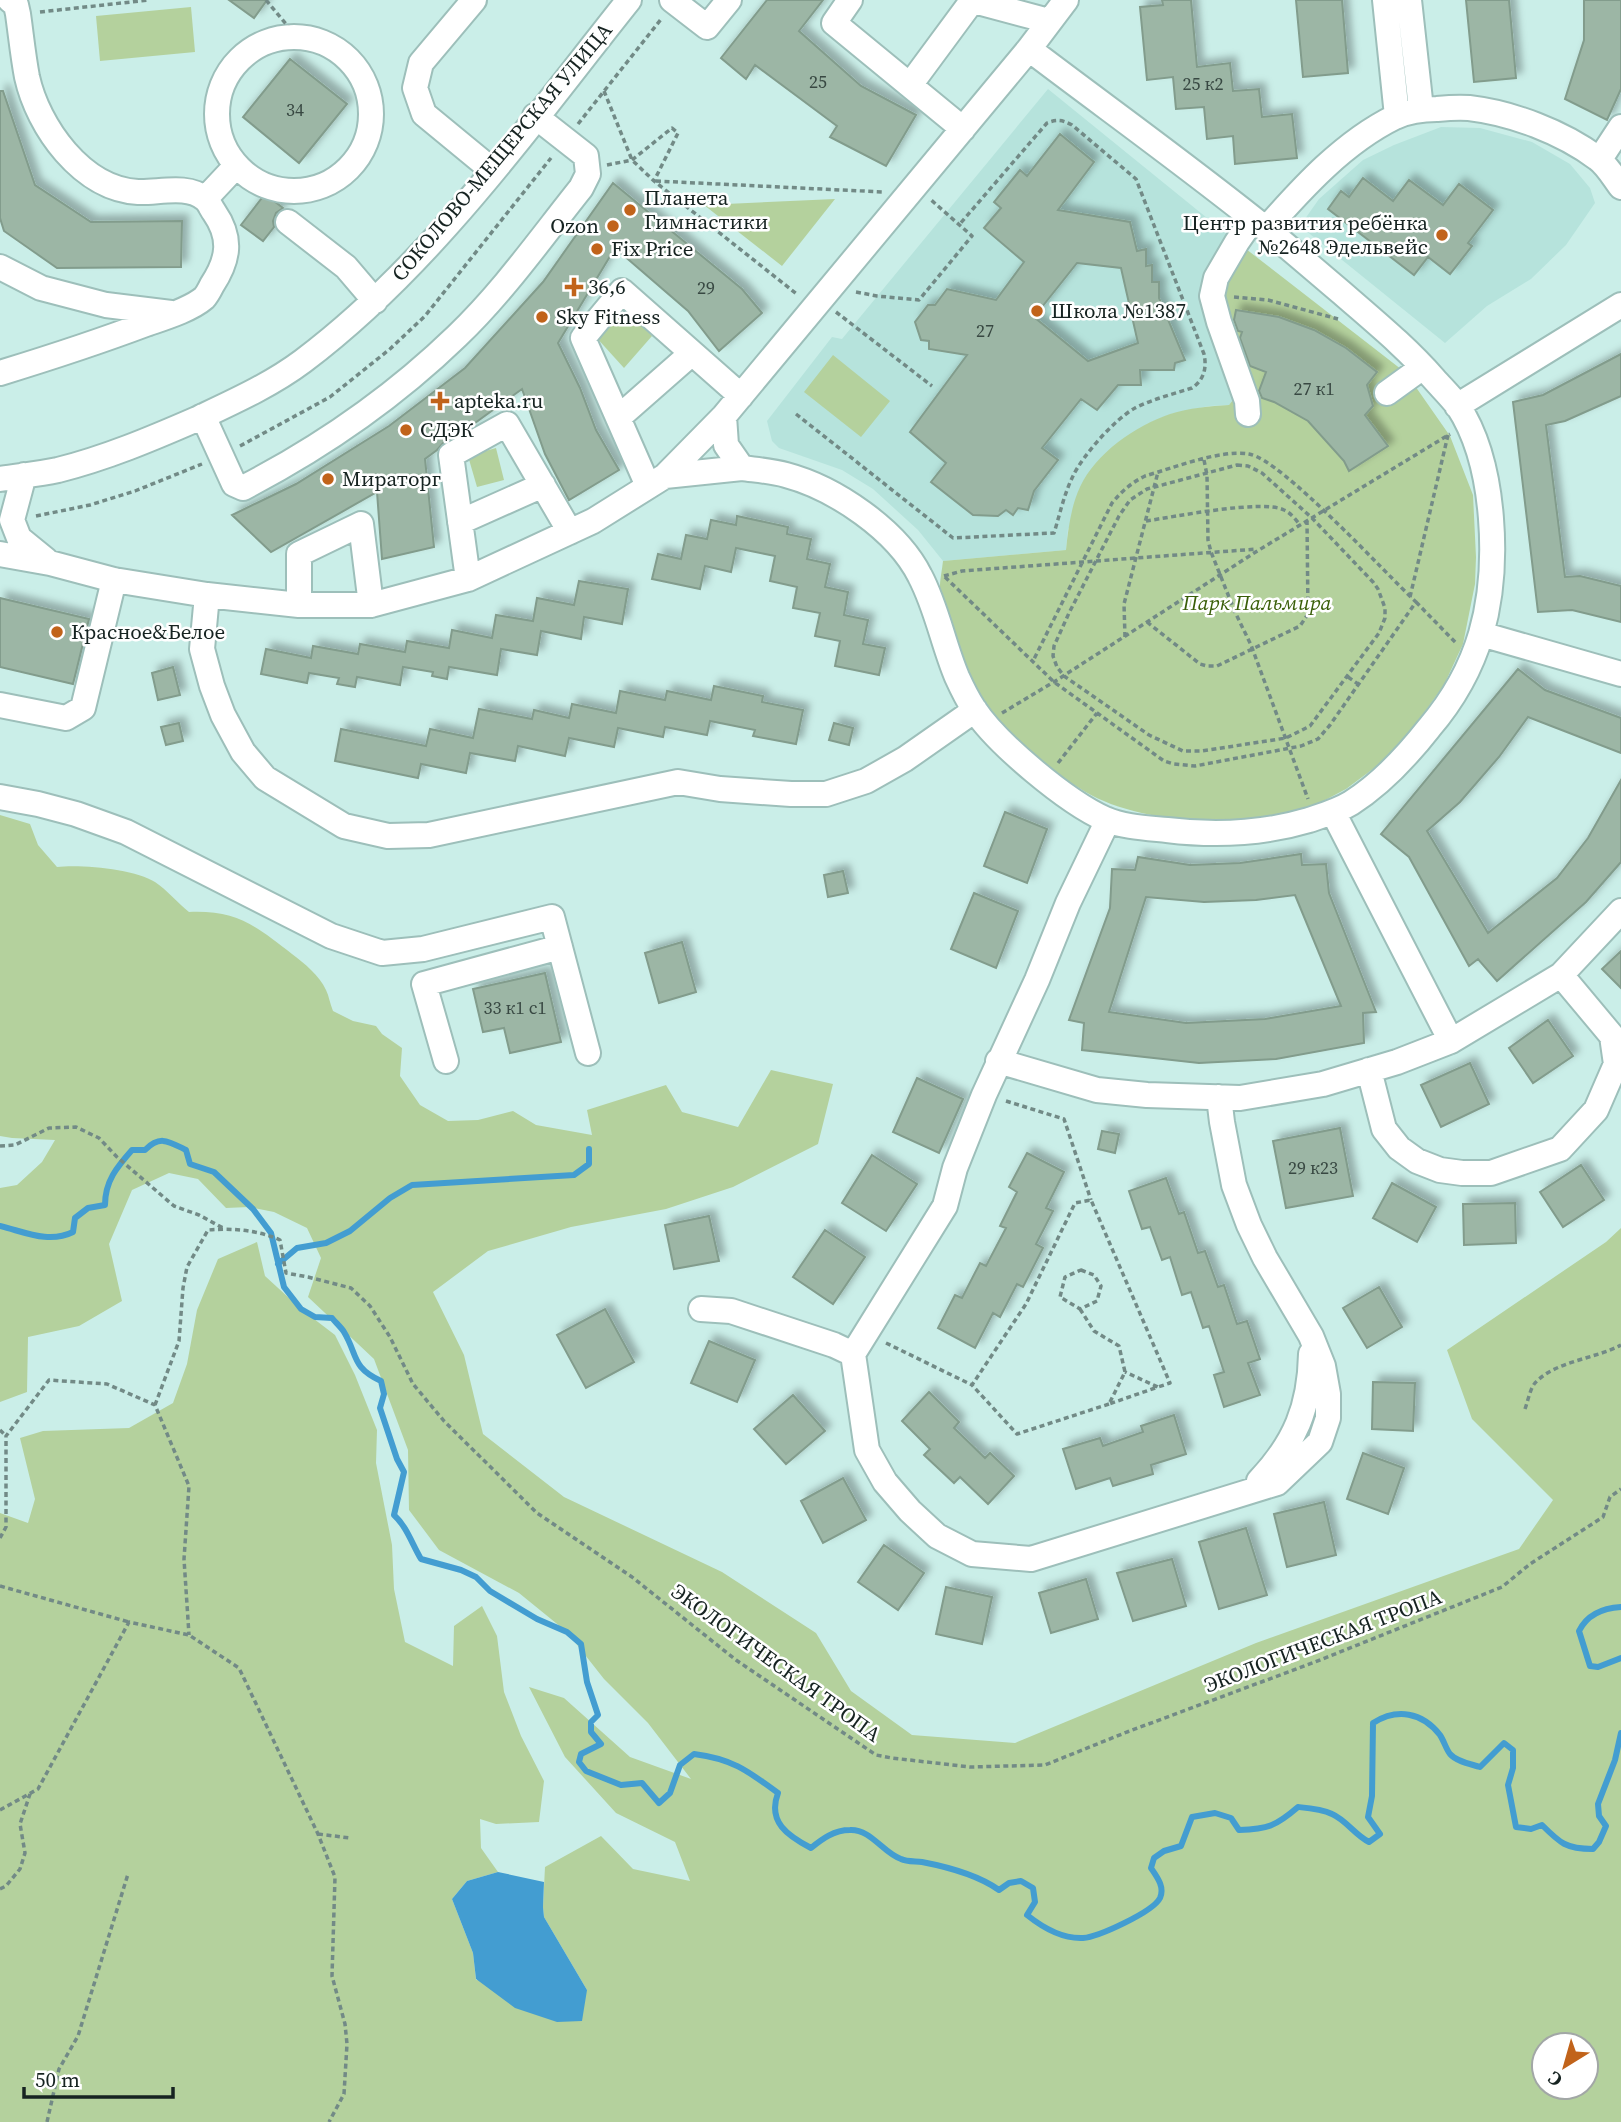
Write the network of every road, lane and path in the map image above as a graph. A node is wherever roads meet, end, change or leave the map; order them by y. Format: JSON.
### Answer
{"nodes":[{"id":1,"x":149,"y":0,"type":"edge"},
{"id":2,"x":266,"y":0,"type":"edge"},
{"id":3,"x":474,"y":0,"type":"edge"},
{"id":4,"x":629,"y":0,"type":"edge"},
{"id":5,"x":672,"y":0,"type":"edge"},
{"id":6,"x":729,"y":0,"type":"edge"},
{"id":7,"x":850,"y":0,"type":"edge"},
{"id":8,"x":971,"y":0,"type":"edge"},
{"id":9,"x":1066,"y":0,"type":"edge"},
{"id":10,"x":1385,"y":0,"type":"edge"},
{"id":11,"x":1409,"y":0,"type":"edge"},
{"id":12,"x":14,"y":7,"type":"edge"},
{"id":13,"x":1049,"y":21,"type":"junction"},
{"id":14,"x":296,"y":36,"type":"junction"},
{"id":15,"x":1029,"y":49,"type":"junction"},
{"id":16,"x":909,"y":85,"type":"junction"},
{"id":17,"x":604,"y":91,"type":"dead end"},
{"id":18,"x":1421,"y":109,"type":"junction"},
{"id":19,"x":535,"y":116,"type":"junction"},
{"id":20,"x":1397,"y":116,"type":"junction"},
{"id":21,"x":1621,"y":127,"type":"edge"},
{"id":22,"x":963,"y":129,"type":"junction"},
{"id":23,"x":1600,"y":159,"type":"junction"},
{"id":24,"x":632,"y":160,"type":"junction"},
{"id":25,"x":236,"y":166,"type":"junction"},
{"id":26,"x":492,"y":170,"type":"junction"},
{"id":27,"x":654,"y":181,"type":"junction"},
{"id":28,"x":1621,"y":187,"type":"edge"},
{"id":29,"x":912,"y":190,"type":"junction"},
{"id":30,"x":205,"y":199,"type":"junction"},
{"id":31,"x":288,"y":222,"type":"dead end"},
{"id":32,"x":1259,"y":224,"type":"junction"},
{"id":33,"x":960,"y":226,"type":"junction"},
{"id":34,"x":0,"y":267,"type":"edge"},
{"id":35,"x":1212,"y":296,"type":"junction"},
{"id":36,"x":822,"y":298,"type":"junction"},
{"id":37,"x":375,"y":301,"type":"junction"},
{"id":38,"x":1621,"y":305,"type":"edge"},
{"id":39,"x":175,"y":313,"type":"junction"},
{"id":40,"x":1338,"y":319,"type":"dead end"},
{"id":41,"x":692,"y":353,"type":"junction"},
{"id":42,"x":1423,"y":367,"type":"junction"},
{"id":43,"x":0,"y":373,"type":"edge"},
{"id":44,"x":932,"y":386,"type":"dead end"},
{"id":45,"x":1387,"y":393,"type":"dead end"},
{"id":46,"x":741,"y":396,"type":"junction"},
{"id":47,"x":796,"y":414,"type":"dead end"},
{"id":48,"x":1248,"y":414,"type":"dead end"},
{"id":49,"x":203,"y":416,"type":"junction"},
{"id":50,"x":724,"y":416,"type":"junction"},
{"id":51,"x":618,"y":418,"type":"junction"},
{"id":52,"x":1457,"y":421,"type":"junction"},
{"id":53,"x":1205,"y":460,"type":"junction"},
{"id":54,"x":742,"y":468,"type":"junction"},
{"id":55,"x":1158,"y":472,"type":"junction"},
{"id":56,"x":1207,"y":472,"type":"junction"},
{"id":57,"x":12,"y":477,"type":"edge"},
{"id":58,"x":657,"y":481,"type":"junction"},
{"id":59,"x":542,"y":485,"type":"junction"},
{"id":60,"x":1154,"y":487,"type":"junction"},
{"id":61,"x":1208,"y":511,"type":"junction"},
{"id":62,"x":1324,"y":511,"type":"junction"},
{"id":63,"x":1312,"y":518,"type":"junction"},
{"id":64,"x":1146,"y":521,"type":"junction"},
{"id":65,"x":1307,"y":521,"type":"junction"},
{"id":66,"x":460,"y":522,"type":"junction"},
{"id":67,"x":1102,"y":523,"type":"junction"},
{"id":68,"x":1300,"y":525,"type":"junction"},
{"id":69,"x":1113,"y":529,"type":"junction"},
{"id":70,"x":570,"y":532,"type":"junction"},
{"id":71,"x":1259,"y":550,"type":"junction"},
{"id":72,"x":1211,"y":552,"type":"junction"},
{"id":73,"x":0,"y":554,"type":"edge"},
{"id":74,"x":1136,"y":558,"type":"junction"},
{"id":75,"x":1097,"y":561,"type":"junction"},
{"id":76,"x":1083,"y":562,"type":"junction"},
{"id":77,"x":50,"y":563,"type":"junction"},
{"id":78,"x":1221,"y":575,"type":"junction"},
{"id":79,"x":468,"y":579,"type":"junction"},
{"id":80,"x":933,"y":579,"type":"junction"},
{"id":81,"x":114,"y":580,"type":"junction"},
{"id":82,"x":207,"y":595,"type":"junction"},
{"id":83,"x":1410,"y":597,"type":"junction"},
{"id":84,"x":1416,"y":602,"type":"junction"},
{"id":85,"x":371,"y":605,"type":"junction"},
{"id":86,"x":299,"y":606,"type":"junction"},
{"id":87,"x":1147,"y":622,"type":"junction"},
{"id":88,"x":1481,"y":634,"type":"junction"},
{"id":89,"x":1125,"y":636,"type":"junction"},
{"id":90,"x":1253,"y":649,"type":"junction"},
{"id":91,"x":1472,"y":658,"type":"junction"},
{"id":92,"x":1033,"y":660,"type":"junction"},
{"id":93,"x":1621,"y":674,"type":"edge"},
{"id":94,"x":1064,"y":676,"type":"junction"},
{"id":95,"x":1348,"y":677,"type":"junction"},
{"id":96,"x":1054,"y":682,"type":"junction"},
{"id":97,"x":1358,"y":684,"type":"junction"},
{"id":98,"x":0,"y":705,"type":"edge"},
{"id":99,"x":1097,"y":713,"type":"junction"},
{"id":100,"x":980,"y":717,"type":"junction"},
{"id":101,"x":1286,"y":738,"type":"junction"},
{"id":102,"x":1290,"y":748,"type":"junction"},
{"id":103,"x":1045,"y":779,"type":"junction"},
{"id":104,"x":0,"y":797,"type":"edge"},
{"id":105,"x":1324,"y":815,"type":"junction"},
{"id":106,"x":1108,"y":820,"type":"junction"},
{"id":107,"x":1621,"y":911,"type":"edge"},
{"id":108,"x":560,"y":947,"type":"junction"},
{"id":109,"x":1561,"y":975,"type":"junction"},
{"id":110,"x":1451,"y":1041,"type":"junction"},
{"id":111,"x":588,"y":1053,"type":"dead end"},
{"id":112,"x":446,"y":1061,"type":"dead end"},
{"id":113,"x":998,"y":1061,"type":"junction"},
{"id":114,"x":1369,"y":1070,"type":"junction"},
{"id":115,"x":984,"y":1095,"type":"junction"},
{"id":116,"x":1219,"y":1097,"type":"junction"},
{"id":117,"x":0,"y":1146,"type":"edge"},
{"id":118,"x":1091,"y":1200,"type":"junction"},
{"id":119,"x":224,"y":1229,"type":"junction"},
{"id":120,"x":701,"y":1309,"type":"dead end"},
{"id":121,"x":1080,"y":1309,"type":"junction"},
{"id":122,"x":860,"y":1344,"type":"junction"},
{"id":123,"x":1621,"y":1345,"type":"edge"},
{"id":124,"x":1125,"y":1372,"type":"junction"},
{"id":125,"x":972,"y":1385,"type":"junction"},
{"id":126,"x":1157,"y":1387,"type":"junction"},
{"id":127,"x":1109,"y":1404,"type":"junction"},
{"id":128,"x":155,"y":1405,"type":"junction"},
{"id":129,"x":1525,"y":1409,"type":"dead end"},
{"id":130,"x":0,"y":1430,"type":"edge"},
{"id":131,"x":6,"y":1436,"type":"junction"},
{"id":132,"x":1621,"y":1489,"type":"edge"},
{"id":133,"x":0,"y":1538,"type":"edge"},
{"id":134,"x":0,"y":1586,"type":"edge"},
{"id":135,"x":129,"y":1622,"type":"junction"},
{"id":136,"x":189,"y":1635,"type":"junction"},
{"id":137,"x":30,"y":1793,"type":"junction"},
{"id":138,"x":0,"y":1810,"type":"edge"},
{"id":139,"x":318,"y":1834,"type":"junction"},
{"id":140,"x":350,"y":1838,"type":"dead end"},
{"id":141,"x":128,"y":1874,"type":"dead end"},
{"id":142,"x":0,"y":1889,"type":"edge"},
{"id":143,"x":47,"y":2122,"type":"edge"},
{"id":144,"x":329,"y":2122,"type":"edge"}],
"edges":[{"from":1,"to":12,"type":"path"},
{"from":2,"to":14,"type":"path"},
{"from":3,"to":26,"type":"street"},
{"from":4,"to":19,"type":"street","name":"СОКОЛОВО-МЕЩЕРСКАЯ УЛИЦА"},
{"from":5,"to":6,"type":"street"},
{"from":7,"to":16,"type":"street"},
{"from":8,"to":13,"type":"street"},
{"from":8,"to":16,"type":"street"},
{"from":9,"to":13,"type":"street"},
{"from":10,"to":20,"type":"street"},
{"from":11,"to":18,"type":"street"},
{"from":12,"to":30,"type":"street"},
{"from":13,"to":15,"type":"street"},
{"from":14,"to":25,"type":"street"},
{"from":14,"to":25,"type":"street"},
{"from":15,"to":22,"type":"street"},
{"from":15,"to":32,"type":"street"},
{"from":16,"to":22,"type":"street"},
{"from":17,"to":24,"type":"path"},
{"from":18,"to":20,"type":"street"},
{"from":18,"to":23,"type":"street"},
{"from":19,"to":26,"type":"street","name":"СОКОЛОВО-МЕЩЕРСКАЯ УЛИЦА"},
{"from":19,"to":49,"type":"street"},
{"from":20,"to":32,"type":"street"},
{"from":21,"to":23,"type":"street"},
{"from":22,"to":29,"type":"street"},
{"from":23,"to":28,"type":"street"},
{"from":24,"to":27,"type":"path"},
{"from":24,"to":27,"type":"path"},
{"from":25,"to":30,"type":"street"},
{"from":26,"to":37,"type":"street","name":"СОКОЛОВО-МЕЩЕРСКАЯ УЛИЦА"},
{"from":27,"to":29,"type":"path"},
{"from":27,"to":36,"type":"path"},
{"from":29,"to":33,"type":"path"},
{"from":29,"to":36,"type":"street"},
{"from":30,"to":39,"type":"street"},
{"from":31,"to":37,"type":"street"},
{"from":32,"to":35,"type":"street"},
{"from":32,"to":42,"type":"street"},
{"from":33,"to":36,"type":"path"},
{"from":33,"to":47,"type":"path"},
{"from":34,"to":39,"type":"street"},
{"from":35,"to":40,"type":"path"},
{"from":35,"to":48,"type":"street"},
{"from":36,"to":44,"type":"path"},
{"from":36,"to":46,"type":"street"},
{"from":37,"to":49,"type":"street","name":"СОКОЛОВО-МЕЩЕРСКАЯ УЛИЦА"},
{"from":38,"to":52,"type":"street"},
{"from":39,"to":43,"type":"street"},
{"from":41,"to":46,"type":"street"},
{"from":41,"to":51,"type":"street"},
{"from":41,"to":51,"type":"street"},
{"from":42,"to":45,"type":"street"},
{"from":42,"to":52,"type":"street"},
{"from":46,"to":50,"type":"street"},
{"from":49,"to":57,"type":"street","name":"СОКОЛОВО-МЕЩЕРСКАЯ УЛИЦА"},
{"from":50,"to":54,"type":"street"},
{"from":50,"to":58,"type":"street"},
{"from":51,"to":58,"type":"street"},
{"from":52,"to":62,"type":"path"},
{"from":52,"to":83,"type":"path"},
{"from":52,"to":88,"type":"street"},
{"from":53,"to":55,"type":"path"},
{"from":53,"to":56,"type":"path"},
{"from":53,"to":62,"type":"path"},
{"from":54,"to":58,"type":"street"},
{"from":54,"to":80,"type":"street"},
{"from":55,"to":60,"type":"path"},
{"from":55,"to":67,"type":"path"},
{"from":56,"to":60,"type":"path"},
{"from":56,"to":61,"type":"path"},
{"from":56,"to":63,"type":"path"},
{"from":57,"to":77,"type":"street"},
{"from":58,"to":70,"type":"street"},
{"from":59,"to":66,"type":"street"},
{"from":59,"to":66,"type":"street"},
{"from":59,"to":70,"type":"street"},
{"from":60,"to":64,"type":"path"},
{"from":60,"to":69,"type":"path"},
{"from":61,"to":64,"type":"path"},
{"from":61,"to":68,"type":"path"},
{"from":61,"to":72,"type":"path"},
{"from":62,"to":63,"type":"path"},
{"from":62,"to":83,"type":"path"},
{"from":63,"to":65,"type":"path"},
{"from":63,"to":95,"type":"path"},
{"from":64,"to":74,"type":"path"},
{"from":65,"to":68,"type":"path"},
{"from":65,"to":90,"type":"path"},
{"from":66,"to":79,"type":"street"},
{"from":67,"to":69,"type":"path"},
{"from":67,"to":76,"type":"path"},
{"from":68,"to":71,"type":"path"},
{"from":69,"to":75,"type":"path"},
{"from":70,"to":79,"type":"street"},
{"from":71,"to":72,"type":"path"},
{"from":71,"to":78,"type":"path"},
{"from":72,"to":74,"type":"path"},
{"from":72,"to":78,"type":"path"},
{"from":73,"to":77,"type":"street"},
{"from":74,"to":75,"type":"path"},
{"from":74,"to":89,"type":"path"},
{"from":75,"to":76,"type":"path"},
{"from":75,"to":94,"type":"path"},
{"from":76,"to":80,"type":"path"},
{"from":76,"to":92,"type":"path"},
{"from":77,"to":81,"type":"street"},
{"from":78,"to":87,"type":"path"},
{"from":78,"to":90,"type":"path"},
{"from":79,"to":85,"type":"street"},
{"from":80,"to":92,"type":"path"},
{"from":80,"to":100,"type":"street"},
{"from":81,"to":82,"type":"street"},
{"from":81,"to":98,"type":"street"},
{"from":82,"to":86,"type":"street"},
{"from":82,"to":100,"type":"street"},
{"from":83,"to":84,"type":"path"},
{"from":84,"to":91,"type":"path"},
{"from":84,"to":97,"type":"path"},
{"from":85,"to":86,"type":"street"},
{"from":85,"to":86,"type":"street"},
{"from":87,"to":89,"type":"path"},
{"from":87,"to":90,"type":"path"},
{"from":88,"to":91,"type":"street"},
{"from":88,"to":93,"type":"street"},
{"from":89,"to":94,"type":"path"},
{"from":90,"to":101,"type":"path"},
{"from":91,"to":105,"type":"street"},
{"from":92,"to":96,"type":"path"},
{"from":94,"to":96,"type":"path"},
{"from":94,"to":101,"type":"path"},
{"from":95,"to":97,"type":"path"},
{"from":95,"to":101,"type":"path"},
{"from":96,"to":99,"type":"path"},
{"from":96,"to":100,"type":"path"},
{"from":97,"to":102,"type":"path"},
{"from":99,"to":102,"type":"path"},
{"from":99,"to":103,"type":"path"},
{"from":100,"to":103,"type":"street"},
{"from":101,"to":102,"type":"path"},
{"from":102,"to":105,"type":"path"},
{"from":103,"to":106,"type":"street"},
{"from":104,"to":108,"type":"street"},
{"from":105,"to":106,"type":"street"},
{"from":105,"to":110,"type":"street"},
{"from":106,"to":113,"type":"street"},
{"from":107,"to":109,"type":"street"},
{"from":108,"to":111,"type":"street"},
{"from":108,"to":112,"type":"street"},
{"from":109,"to":110,"type":"street"},
{"from":109,"to":114,"type":"street"},
{"from":110,"to":114,"type":"street"},
{"from":113,"to":115,"type":"street"},
{"from":113,"to":116,"type":"street"},
{"from":114,"to":116,"type":"street"},
{"from":115,"to":118,"type":"path"},
{"from":115,"to":122,"type":"street"},
{"from":116,"to":122,"type":"street"},
{"from":117,"to":119,"type":"path"},
{"from":118,"to":125,"type":"path"},
{"from":118,"to":126,"type":"path"},
{"from":119,"to":128,"type":"path"},
{"from":119,"to":132,"type":"path","name":"ЭКОЛОГИЧЕСКАЯ ТРОПА"},
{"from":120,"to":122,"type":"street"},
{"from":121,"to":121,"type":"path"},
{"from":121,"to":124,"type":"path"},
{"from":122,"to":125,"type":"path"},
{"from":123,"to":129,"type":"path"},
{"from":124,"to":126,"type":"path"},
{"from":124,"to":127,"type":"path"},
{"from":125,"to":127,"type":"path"},
{"from":126,"to":127,"type":"path"},
{"from":128,"to":131,"type":"path"},
{"from":128,"to":136,"type":"path"},
{"from":130,"to":131,"type":"path"},
{"from":131,"to":133,"type":"path"},
{"from":134,"to":135,"type":"path"},
{"from":135,"to":136,"type":"path"},
{"from":135,"to":137,"type":"path"},
{"from":136,"to":139,"type":"path"},
{"from":137,"to":138,"type":"path"},
{"from":137,"to":142,"type":"path"},
{"from":139,"to":140,"type":"path"},
{"from":139,"to":144,"type":"path"},
{"from":141,"to":143,"type":"path"}]}
